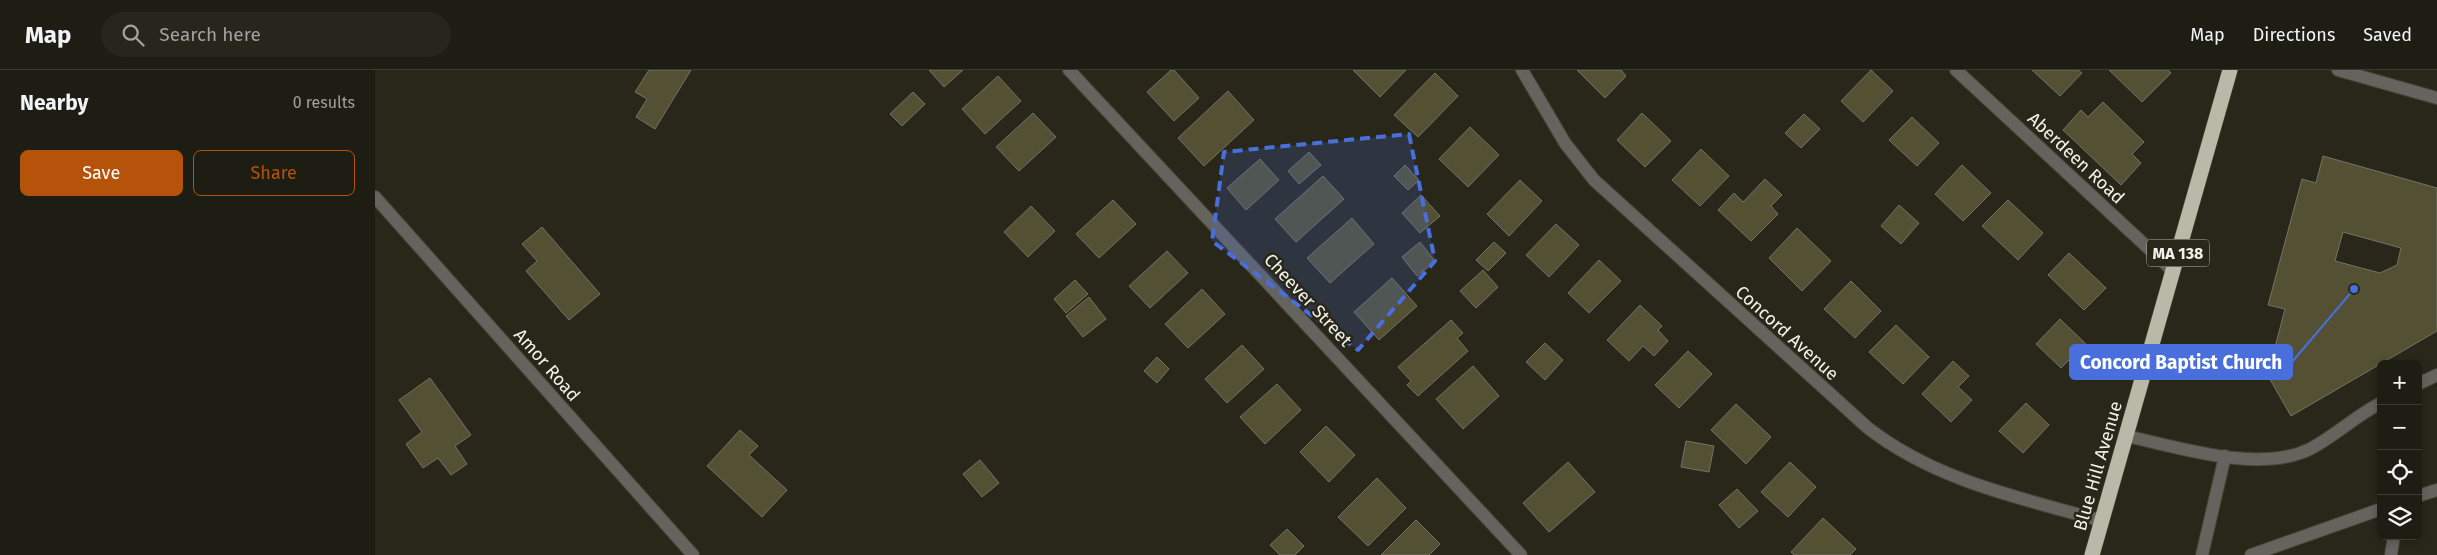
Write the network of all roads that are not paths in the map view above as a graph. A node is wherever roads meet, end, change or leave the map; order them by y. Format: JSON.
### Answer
{"nodes":[{"id":1,"x":1069,"y":70,"type":"edge"},
{"id":2,"x":1522,"y":70,"type":"edge"},
{"id":3,"x":1956,"y":70,"type":"edge"},
{"id":4,"x":2230,"y":70,"type":"edge"},
{"id":5,"x":2338,"y":70,"type":"edge"},
{"id":6,"x":2437,"y":98,"type":"edge"},
{"id":7,"x":375,"y":198,"type":"edge"},
{"id":8,"x":2173,"y":271,"type":"junction"},
{"id":9,"x":2437,"y":375,"type":"edge"},
{"id":10,"x":2422,"y":382,"type":"edge"},
{"id":11,"x":2377,"y":405,"type":"edge"},
{"id":12,"x":2126,"y":436,"type":"junction"},
{"id":13,"x":2225,"y":456,"type":"junction"},
{"id":14,"x":2437,"y":490,"type":"edge"},
{"id":15,"x":2421,"y":495,"type":"edge"},
{"id":16,"x":2377,"y":510,"type":"edge"},
{"id":17,"x":2102,"y":521,"type":"junction"},
{"id":18,"x":2393,"y":540,"type":"edge"},
{"id":19,"x":693,"y":555,"type":"edge"},
{"id":20,"x":1521,"y":555,"type":"edge"},
{"id":21,"x":2092,"y":555,"type":"edge"},
{"id":22,"x":2202,"y":555,"type":"edge"},
{"id":23,"x":2251,"y":555,"type":"edge"},
{"id":24,"x":2391,"y":555,"type":"edge"}],
"edges":[{"from":1,"to":20,"type":"street","name":"Cheever Street"},
{"from":2,"to":17,"type":"street","name":"Concord Avenue"},
{"from":3,"to":8,"type":"street","name":"Aberdeen Road"},
{"from":4,"to":8,"type":"highway","name":"Blue Hill Avenue","number":"MA 138"},
{"from":5,"to":6,"type":"street"},
{"from":7,"to":19,"type":"street","name":"Amor Road"},
{"from":8,"to":12,"type":"highway","name":"Blue Hill Avenue","number":"MA 138"},
{"from":9,"to":10,"type":"street"},
{"from":11,"to":13,"type":"street"},
{"from":12,"to":13,"type":"street"},
{"from":12,"to":17,"type":"highway","name":"Blue Hill Avenue","number":"MA 138"},
{"from":13,"to":22,"type":"street"},
{"from":14,"to":15,"type":"street"},
{"from":16,"to":23,"type":"street"},
{"from":17,"to":21,"type":"highway","name":"Blue Hill Avenue","number":"MA 138"},
{"from":18,"to":24,"type":"street"}]}
